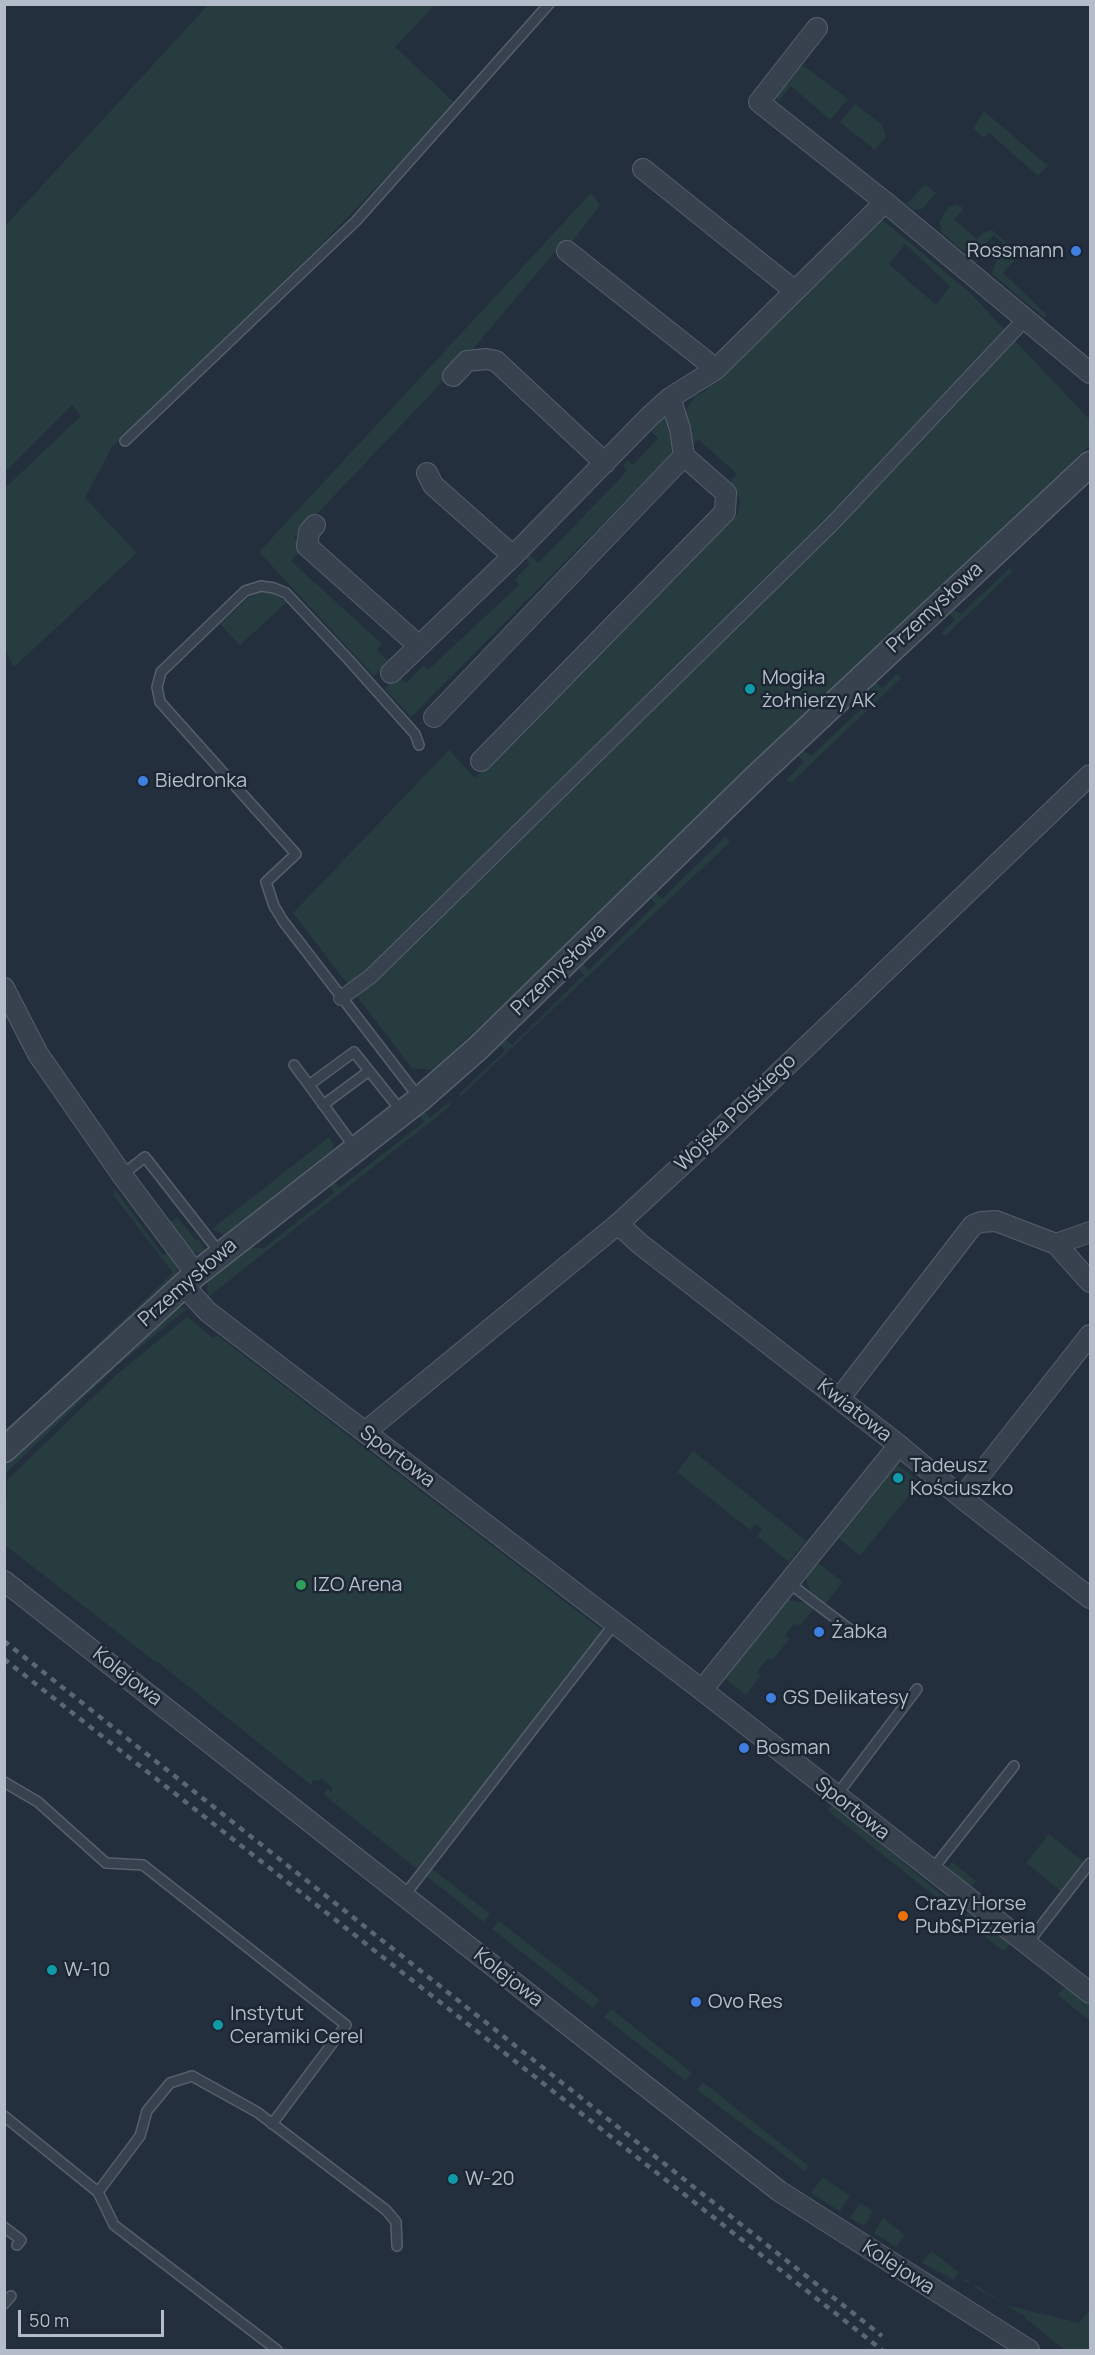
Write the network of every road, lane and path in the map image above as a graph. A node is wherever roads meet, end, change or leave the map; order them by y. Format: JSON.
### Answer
{"nodes":[{"id":1,"x":549,"y":4,"type":"edge"},
{"id":2,"x":817,"y":28,"type":"dead end"},
{"id":3,"x":643,"y":169,"type":"dead end"},
{"id":4,"x":885,"y":202,"type":"junction"},
{"id":5,"x":567,"y":251,"type":"dead end"},
{"id":6,"x":795,"y":291,"type":"junction"},
{"id":7,"x":1025,"y":319,"type":"junction"},
{"id":8,"x":716,"y":369,"type":"junction"},
{"id":9,"x":1090,"y":373,"type":"edge"},
{"id":10,"x":453,"y":376,"type":"dead end"},
{"id":11,"x":670,"y":398,"type":"junction"},
{"id":12,"x":125,"y":441,"type":"dead end"},
{"id":13,"x":684,"y":456,"type":"junction"},
{"id":14,"x":605,"y":463,"type":"junction"},
{"id":15,"x":1090,"y":464,"type":"edge"},
{"id":16,"x":427,"y":473,"type":"dead end"},
{"id":17,"x":315,"y":525,"type":"dead end"},
{"id":18,"x":513,"y":556,"type":"junction"},
{"id":19,"x":419,"y":646,"type":"junction"},
{"id":20,"x":391,"y":673,"type":"dead end"},
{"id":21,"x":434,"y":717,"type":"dead end"},
{"id":22,"x":419,"y":745,"type":"dead end"},
{"id":23,"x":481,"y":761,"type":"dead end"},
{"id":24,"x":1090,"y":776,"type":"edge"},
{"id":25,"x":4,"y":988,"type":"edge"},
{"id":26,"x":341,"y":998,"type":"junction"},
{"id":27,"x":294,"y":1065,"type":"dead end"},
{"id":28,"x":369,"y":1071,"type":"junction"},
{"id":29,"x":309,"y":1085,"type":"junction"},
{"id":30,"x":403,"y":1102,"type":"junction"},
{"id":31,"x":323,"y":1105,"type":"junction"},
{"id":32,"x":349,"y":1140,"type":"junction"},
{"id":33,"x":122,"y":1175,"type":"junction"},
{"id":34,"x":618,"y":1224,"type":"junction"},
{"id":35,"x":1090,"y":1232,"type":"edge"},
{"id":36,"x":1056,"y":1244,"type":"junction"},
{"id":37,"x":221,"y":1254,"type":"junction"},
{"id":38,"x":190,"y":1279,"type":"junction"},
{"id":39,"x":1090,"y":1282,"type":"edge"},
{"id":40,"x":1090,"y":1335,"type":"edge"},
{"id":41,"x":839,"y":1399,"type":"junction"},
{"id":42,"x":365,"y":1432,"type":"junction"},
{"id":43,"x":899,"y":1445,"type":"junction"},
{"id":44,"x":4,"y":1450,"type":"edge"},
{"id":45,"x":962,"y":1498,"type":"junction"},
{"id":46,"x":4,"y":1581,"type":"edge"},
{"id":47,"x":789,"y":1583,"type":"junction"},
{"id":48,"x":1090,"y":1598,"type":"edge"},
{"id":49,"x":615,"y":1623,"type":"junction"},
{"id":50,"x":852,"y":1630,"type":"dead end"},
{"id":51,"x":916,"y":1689,"type":"dead end"},
{"id":52,"x":702,"y":1690,"type":"junction"},
{"id":53,"x":1014,"y":1766,"type":"dead end"},
{"id":54,"x":4,"y":1782,"type":"edge"},
{"id":55,"x":836,"y":1796,"type":"junction"},
{"id":56,"x":1090,"y":1863,"type":"edge"},
{"id":57,"x":932,"y":1870,"type":"junction"},
{"id":58,"x":404,"y":1896,"type":"junction"},
{"id":59,"x":1027,"y":1944,"type":"junction"},
{"id":60,"x":1090,"y":1993,"type":"edge"},
{"id":61,"x":4,"y":2116,"type":"edge"},
{"id":62,"x":272,"y":2124,"type":"junction"},
{"id":63,"x":98,"y":2192,"type":"junction"},
{"id":64,"x":4,"y":2227,"type":"edge"},
{"id":65,"x":17,"y":2245,"type":"dead end"},
{"id":66,"x":397,"y":2246,"type":"dead end"},
{"id":67,"x":277,"y":2350,"type":"edge"},
{"id":68,"x":1029,"y":2350,"type":"edge"}],
"edges":[{"from":1,"to":12,"type":"lane"},
{"from":2,"to":4,"type":"street"},
{"from":3,"to":6,"type":"street"},
{"from":4,"to":6,"type":"street"},
{"from":4,"to":7,"type":"street"},
{"from":5,"to":8,"type":"street"},
{"from":6,"to":8,"type":"street"},
{"from":7,"to":9,"type":"street"},
{"from":7,"to":26,"type":"street"},
{"from":8,"to":11,"type":"street"},
{"from":10,"to":14,"type":"street"},
{"from":11,"to":13,"type":"street"},
{"from":11,"to":14,"type":"street"},
{"from":13,"to":21,"type":"street"},
{"from":13,"to":23,"type":"street"},
{"from":14,"to":18,"type":"street"},
{"from":15,"to":30,"type":"street","name":"Przemysłowa"},
{"from":16,"to":18,"type":"street"},
{"from":17,"to":19,"type":"street"},
{"from":18,"to":19,"type":"street"},
{"from":19,"to":20,"type":"street"},
{"from":22,"to":26,"type":"lane"},
{"from":24,"to":34,"type":"street","name":"Wojska Polskiego"},
{"from":25,"to":33,"type":"street","name":"Sportowa"},
{"from":26,"to":30,"type":"lane"},
{"from":27,"to":29,"type":"lane"},
{"from":28,"to":29,"type":"lane"},
{"from":28,"to":30,"type":"lane"},
{"from":28,"to":31,"type":"lane"},
{"from":29,"to":31,"type":"lane"},
{"from":30,"to":32,"type":"street","name":"Przemysłowa"},
{"from":31,"to":32,"type":"lane"},
{"from":32,"to":37,"type":"street","name":"Przemysłowa"},
{"from":33,"to":37,"type":"lane"},
{"from":33,"to":38,"type":"street","name":"Sportowa"},
{"from":34,"to":41,"type":"street","name":"Kwiatowa"},
{"from":34,"to":42,"type":"street","name":"Wojska Polskiego"},
{"from":35,"to":36,"type":"street"},
{"from":36,"to":39,"type":"street"},
{"from":36,"to":41,"type":"street"},
{"from":37,"to":38,"type":"street","name":"Przemysłowa"},
{"from":38,"to":42,"type":"street","name":"Sportowa"},
{"from":38,"to":44,"type":"street","name":"Przemysłowa"},
{"from":40,"to":45,"type":"street"},
{"from":41,"to":43,"type":"street","name":"Kwiatowa"},
{"from":42,"to":49,"type":"street","name":"Sportowa"},
{"from":43,"to":45,"type":"street","name":"Kwiatowa"},
{"from":43,"to":47,"type":"street"},
{"from":45,"to":48,"type":"street","name":"Kwiatowa"},
{"from":46,"to":58,"type":"street","name":"Kolejowa"},
{"from":47,"to":50,"type":"lane"},
{"from":47,"to":52,"type":"street"},
{"from":49,"to":52,"type":"street","name":"Sportowa"},
{"from":49,"to":58,"type":"lane"},
{"from":51,"to":55,"type":"lane"},
{"from":52,"to":55,"type":"street","name":"Sportowa"},
{"from":53,"to":57,"type":"lane"},
{"from":54,"to":62,"type":"lane"},
{"from":55,"to":57,"type":"street","name":"Sportowa"},
{"from":56,"to":59,"type":"lane"},
{"from":57,"to":59,"type":"street","name":"Sportowa"},
{"from":58,"to":68,"type":"street","name":"Kolejowa"},
{"from":59,"to":60,"type":"street","name":"Sportowa"},
{"from":61,"to":63,"type":"lane"},
{"from":62,"to":63,"type":"lane"},
{"from":62,"to":66,"type":"lane"},
{"from":63,"to":67,"type":"lane"},
{"from":64,"to":65,"type":"lane"}]}
